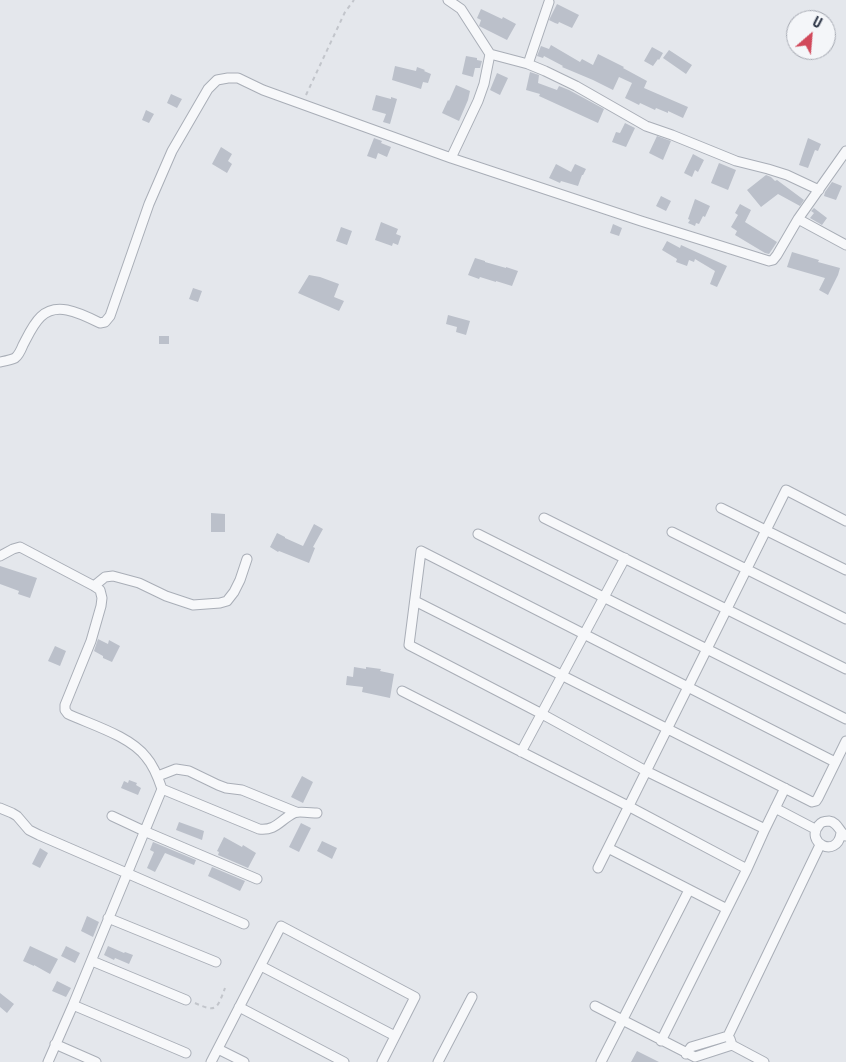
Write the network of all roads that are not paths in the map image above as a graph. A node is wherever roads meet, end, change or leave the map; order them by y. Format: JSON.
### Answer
{"nodes":[{"id":1,"x":448,"y":0,"type":"edge"},
{"id":2,"x":549,"y":2,"type":"dead end"},
{"id":3,"x":490,"y":54,"type":"junction"},
{"id":4,"x":528,"y":64,"type":"junction"},
{"id":5,"x":846,"y":151,"type":"edge"},
{"id":6,"x":450,"y":158,"type":"junction"},
{"id":7,"x":819,"y":190,"type":"junction"},
{"id":8,"x":798,"y":219,"type":"junction"},
{"id":9,"x":846,"y":245,"type":"edge"},
{"id":10,"x":0,"y":362,"type":"edge"},
{"id":11,"x":721,"y":508,"type":"dead end"},
{"id":12,"x":544,"y":518,"type":"dead end"},
{"id":13,"x":846,"y":521,"type":"edge"},
{"id":14,"x":766,"y":530,"type":"junction"},
{"id":15,"x":672,"y":532,"type":"dead end"},
{"id":16,"x":478,"y":534,"type":"dead end"},
{"id":17,"x":0,"y":556,"type":"edge"},
{"id":18,"x":625,"y":558,"type":"junction"},
{"id":19,"x":247,"y":559,"type":"dead end"},
{"id":20,"x":746,"y":569,"type":"junction"},
{"id":21,"x":846,"y":570,"type":"edge"},
{"id":22,"x":94,"y":586,"type":"junction"},
{"id":23,"x":604,"y":597,"type":"junction"},
{"id":24,"x":415,"y":601,"type":"junction"},
{"id":25,"x":727,"y":609,"type":"junction"},
{"id":26,"x":846,"y":619,"type":"edge"},
{"id":27,"x":584,"y":634,"type":"junction"},
{"id":28,"x":707,"y":649,"type":"junction"},
{"id":29,"x":846,"y":668,"type":"edge"},
{"id":30,"x":562,"y":675,"type":"junction"},
{"id":31,"x":688,"y":687,"type":"junction"},
{"id":32,"x":402,"y":691,"type":"dead end"},
{"id":33,"x":542,"y":714,"type":"junction"},
{"id":34,"x":846,"y":719,"type":"edge"},
{"id":35,"x":667,"y":728,"type":"junction"},
{"id":36,"x":846,"y":741,"type":"edge"},
{"id":37,"x":521,"y":752,"type":"junction"},
{"id":38,"x":835,"y":762,"type":"junction"},
{"id":39,"x":646,"y":771,"type":"junction"},
{"id":40,"x":158,"y":776,"type":"junction"},
{"id":41,"x":786,"y":788,"type":"junction"},
{"id":42,"x":162,"y":789,"type":"junction"},
{"id":43,"x":628,"y":806,"type":"junction"},
{"id":44,"x":0,"y":808,"type":"edge"},
{"id":45,"x":775,"y":808,"type":"junction"},
{"id":46,"x":296,"y":812,"type":"junction"},
{"id":47,"x":318,"y":813,"type":"dead end"},
{"id":48,"x":112,"y":816,"type":"dead end"},
{"id":49,"x":765,"y":829,"type":"junction"},
{"id":50,"x":815,"y":829,"type":"junction"},
{"id":51,"x":144,"y":831,"type":"junction"},
{"id":52,"x":843,"y":834,"type":"edge"},
{"id":53,"x":837,"y":844,"type":"junction"},
{"id":54,"x":820,"y":845,"type":"junction"},
{"id":55,"x":608,"y":848,"type":"junction"},
{"id":56,"x":846,"y":848,"type":"edge"},
{"id":57,"x":598,"y":868,"type":"dead end"},
{"id":58,"x":747,"y":869,"type":"junction"},
{"id":59,"x":127,"y":873,"type":"junction"},
{"id":60,"x":257,"y":879,"type":"dead end"},
{"id":61,"x":689,"y":890,"type":"junction"},
{"id":62,"x":727,"y":909,"type":"junction"},
{"id":63,"x":108,"y":918,"type":"junction"},
{"id":64,"x":244,"y":924,"type":"dead end"},
{"id":65,"x":92,"y":961,"type":"junction"},
{"id":66,"x":216,"y":962,"type":"dead end"},
{"id":67,"x":261,"y":966,"type":"junction"},
{"id":68,"x":472,"y":998,"type":"dead end"},
{"id":69,"x":186,"y":1000,"type":"road end"},
{"id":70,"x":73,"y":1005,"type":"junction"},
{"id":71,"x":595,"y":1006,"type":"dead end"},
{"id":72,"x":239,"y":1007,"type":"junction"},
{"id":73,"x":622,"y":1020,"type":"junction"},
{"id":74,"x":395,"y":1036,"type":"junction"},
{"id":75,"x":730,"y":1040,"type":"junction"},
{"id":76,"x":661,"y":1041,"type":"junction"},
{"id":77,"x":55,"y":1044,"type":"junction"},
{"id":78,"x":218,"y":1049,"type":"junction"},
{"id":79,"x":186,"y":1053,"type":"dead end"},
{"id":80,"x":48,"y":1062,"type":"edge"},
{"id":81,"x":96,"y":1062,"type":"edge"},
{"id":82,"x":210,"y":1062,"type":"edge"},
{"id":83,"x":244,"y":1062,"type":"edge"},
{"id":84,"x":344,"y":1062,"type":"edge"},
{"id":85,"x":382,"y":1062,"type":"edge"},
{"id":86,"x":438,"y":1062,"type":"edge"},
{"id":87,"x":601,"y":1062,"type":"edge"},
{"id":88,"x":764,"y":1062,"type":"edge"}],
"edges":[{"from":1,"to":3,"type":"street"},
{"from":2,"to":4,"type":"street"},
{"from":3,"to":4,"type":"street"},
{"from":3,"to":6,"type":"street"},
{"from":4,"to":7,"type":"street"},
{"from":5,"to":7,"type":"street"},
{"from":6,"to":8,"type":"street"},
{"from":6,"to":10,"type":"street"},
{"from":7,"to":8,"type":"street"},
{"from":8,"to":9,"type":"street"},
{"from":11,"to":14,"type":"street"},
{"from":12,"to":18,"type":"street"},
{"from":13,"to":14,"type":"street"},
{"from":14,"to":20,"type":"street"},
{"from":14,"to":21,"type":"street"},
{"from":15,"to":20,"type":"street"},
{"from":16,"to":23,"type":"street"},
{"from":17,"to":22,"type":"street"},
{"from":18,"to":23,"type":"street"},
{"from":18,"to":25,"type":"street"},
{"from":19,"to":22,"type":"street"},
{"from":20,"to":25,"type":"street"},
{"from":20,"to":26,"type":"street"},
{"from":22,"to":40,"type":"street"},
{"from":23,"to":27,"type":"street"},
{"from":23,"to":28,"type":"street"},
{"from":24,"to":27,"type":"street"},
{"from":24,"to":30,"type":"street"},
{"from":24,"to":33,"type":"street"},
{"from":25,"to":28,"type":"street"},
{"from":25,"to":29,"type":"street"},
{"from":27,"to":30,"type":"street"},
{"from":27,"to":31,"type":"street"},
{"from":28,"to":31,"type":"street"},
{"from":28,"to":34,"type":"street"},
{"from":30,"to":33,"type":"street"},
{"from":30,"to":35,"type":"street"},
{"from":31,"to":35,"type":"street"},
{"from":31,"to":38,"type":"street"},
{"from":32,"to":37,"type":"street"},
{"from":33,"to":37,"type":"street"},
{"from":33,"to":39,"type":"street"},
{"from":35,"to":39,"type":"street"},
{"from":35,"to":41,"type":"street"},
{"from":36,"to":38,"type":"street"},
{"from":37,"to":43,"type":"street"},
{"from":38,"to":41,"type":"street"},
{"from":39,"to":43,"type":"street"},
{"from":39,"to":49,"type":"street"},
{"from":40,"to":42,"type":"street"},
{"from":40,"to":46,"type":"street"},
{"from":41,"to":45,"type":"street"},
{"from":42,"to":46,"type":"street"},
{"from":42,"to":51,"type":"street"},
{"from":43,"to":55,"type":"street"},
{"from":43,"to":58,"type":"street"},
{"from":44,"to":59,"type":"street"},
{"from":45,"to":49,"type":"street"},
{"from":45,"to":50,"type":"street"},
{"from":46,"to":47,"type":"street"},
{"from":48,"to":51,"type":"street"},
{"from":49,"to":58,"type":"street"},
{"from":50,"to":52,"type":"street"},
{"from":50,"to":54,"type":"street"},
{"from":51,"to":59,"type":"street"},
{"from":51,"to":60,"type":"street"},
{"from":52,"to":53,"type":"street"},
{"from":53,"to":54,"type":"street"},
{"from":53,"to":56,"type":"street"},
{"from":54,"to":75,"type":"street"},
{"from":55,"to":57,"type":"street"},
{"from":55,"to":61,"type":"street"},
{"from":58,"to":62,"type":"street"},
{"from":59,"to":63,"type":"street"},
{"from":59,"to":64,"type":"street"},
{"from":61,"to":62,"type":"street"},
{"from":61,"to":73,"type":"street"},
{"from":62,"to":76,"type":"street"},
{"from":63,"to":65,"type":"street"},
{"from":63,"to":66,"type":"street"},
{"from":65,"to":69,"type":"street"},
{"from":65,"to":70,"type":"street"},
{"from":67,"to":72,"type":"street"},
{"from":67,"to":74,"type":"street"},
{"from":67,"to":74,"type":"street"},
{"from":68,"to":86,"type":"street"},
{"from":70,"to":77,"type":"street"},
{"from":70,"to":79,"type":"street"},
{"from":71,"to":73,"type":"street"},
{"from":72,"to":78,"type":"street"},
{"from":72,"to":84,"type":"street"},
{"from":73,"to":76,"type":"street"},
{"from":73,"to":87,"type":"street"},
{"from":74,"to":85,"type":"street"},
{"from":75,"to":76,"type":"street"},
{"from":75,"to":88,"type":"street"},
{"from":77,"to":80,"type":"street"},
{"from":77,"to":81,"type":"street"},
{"from":78,"to":82,"type":"street"},
{"from":78,"to":83,"type":"street"}]}
